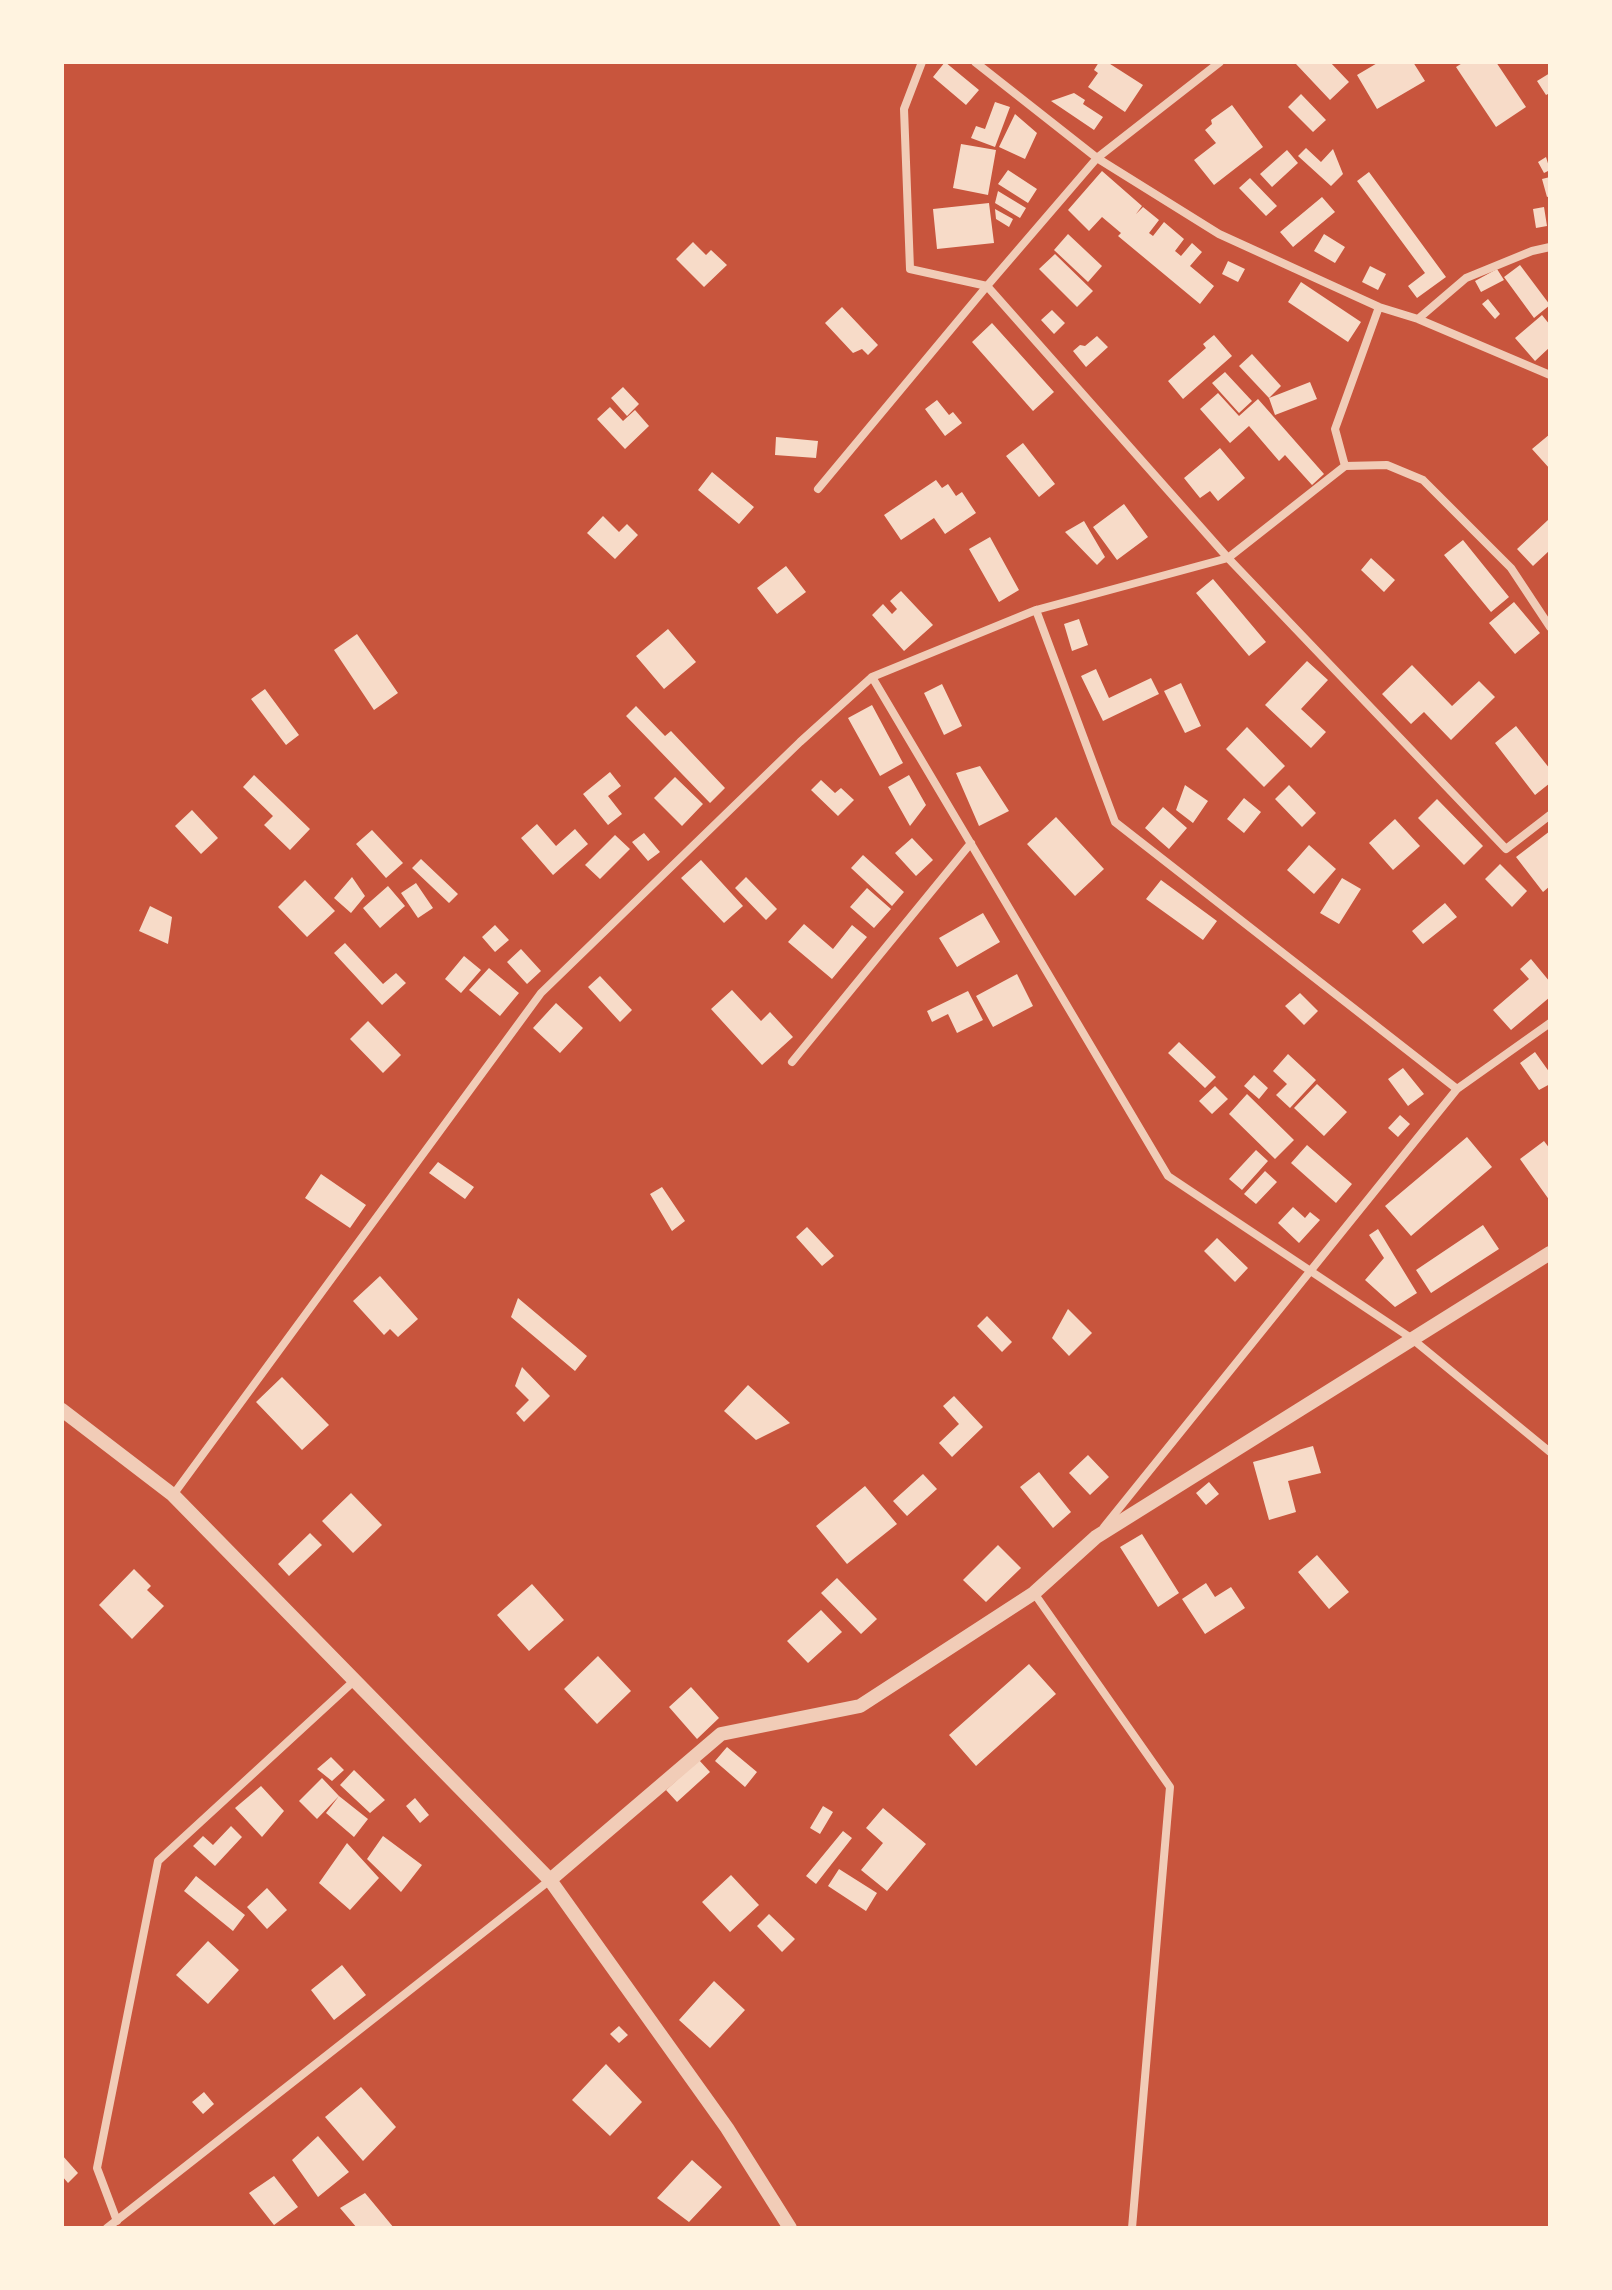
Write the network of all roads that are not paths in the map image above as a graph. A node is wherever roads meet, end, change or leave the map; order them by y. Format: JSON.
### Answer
{"nodes":[{"id":1,"x":922,"y":62,"type":"edge"},
{"id":2,"x":975,"y":62,"type":"edge"},
{"id":3,"x":1220,"y":62,"type":"edge"},
{"id":4,"x":1097,"y":158,"type":"junction"},
{"id":5,"x":1550,"y":247,"type":"edge"},
{"id":6,"x":987,"y":286,"type":"junction"},
{"id":7,"x":1379,"y":307,"type":"junction"},
{"id":8,"x":1418,"y":319,"type":"junction"},
{"id":9,"x":1550,"y":375,"type":"edge"},
{"id":10,"x":1345,"y":466,"type":"junction"},
{"id":11,"x":818,"y":489,"type":"dead end"},
{"id":12,"x":1228,"y":558,"type":"junction"},
{"id":13,"x":1036,"y":610,"type":"junction"},
{"id":14,"x":1550,"y":627,"type":"edge"},
{"id":15,"x":872,"y":677,"type":"junction"},
{"id":16,"x":1550,"y":815,"type":"edge"},
{"id":17,"x":971,"y":843,"type":"junction"},
{"id":18,"x":1550,"y":1023,"type":"edge"},
{"id":19,"x":792,"y":1062,"type":"dead end"},
{"id":20,"x":1457,"y":1089,"type":"junction"},
{"id":21,"x":1550,"y":1253,"type":"edge"},
{"id":22,"x":1309,"y":1270,"type":"junction"},
{"id":23,"x":1411,"y":1338,"type":"junction"},
{"id":24,"x":62,"y":1410,"type":"edge"},
{"id":25,"x":1550,"y":1452,"type":"edge"},
{"id":26,"x":173,"y":1495,"type":"junction"},
{"id":27,"x":1096,"y":1537,"type":"junction"},
{"id":28,"x":1034,"y":1593,"type":"junction"},
{"id":29,"x":356,"y":1680,"type":"junction"},
{"id":30,"x":550,"y":1880,"type":"junction"},
{"id":31,"x":117,"y":2221,"type":"junction"},
{"id":32,"x":107,"y":2228,"type":"edge"},
{"id":33,"x":790,"y":2228,"type":"edge"},
{"id":34,"x":1132,"y":2228,"type":"edge"}],
"edges":[{"from":1,"to":6,"type":"street"},
{"from":2,"to":4,"type":"street"},
{"from":3,"to":4,"type":"street"},
{"from":4,"to":6,"type":"street"},
{"from":4,"to":7,"type":"street"},
{"from":5,"to":8,"type":"street"},
{"from":6,"to":11,"type":"street"},
{"from":6,"to":12,"type":"street"},
{"from":7,"to":8,"type":"street"},
{"from":7,"to":10,"type":"street"},
{"from":8,"to":9,"type":"street"},
{"from":10,"to":12,"type":"street"},
{"from":10,"to":14,"type":"street"},
{"from":12,"to":13,"type":"street"},
{"from":12,"to":16,"type":"street"},
{"from":13,"to":15,"type":"street"},
{"from":13,"to":20,"type":"street"},
{"from":15,"to":17,"type":"street"},
{"from":15,"to":26,"type":"street"},
{"from":17,"to":19,"type":"street"},
{"from":17,"to":22,"type":"street"},
{"from":18,"to":20,"type":"street"},
{"from":20,"to":22,"type":"street"},
{"from":21,"to":23,"type":"street"},
{"from":22,"to":23,"type":"street"},
{"from":22,"to":27,"type":"street"},
{"from":23,"to":25,"type":"street"},
{"from":23,"to":27,"type":"street"},
{"from":24,"to":26,"type":"street"},
{"from":26,"to":29,"type":"street"},
{"from":27,"to":28,"type":"street"},
{"from":28,"to":30,"type":"street"},
{"from":28,"to":34,"type":"street"},
{"from":29,"to":30,"type":"street"},
{"from":29,"to":31,"type":"street"},
{"from":30,"to":31,"type":"street"},
{"from":30,"to":33,"type":"street"},
{"from":31,"to":32,"type":"street"}]}
